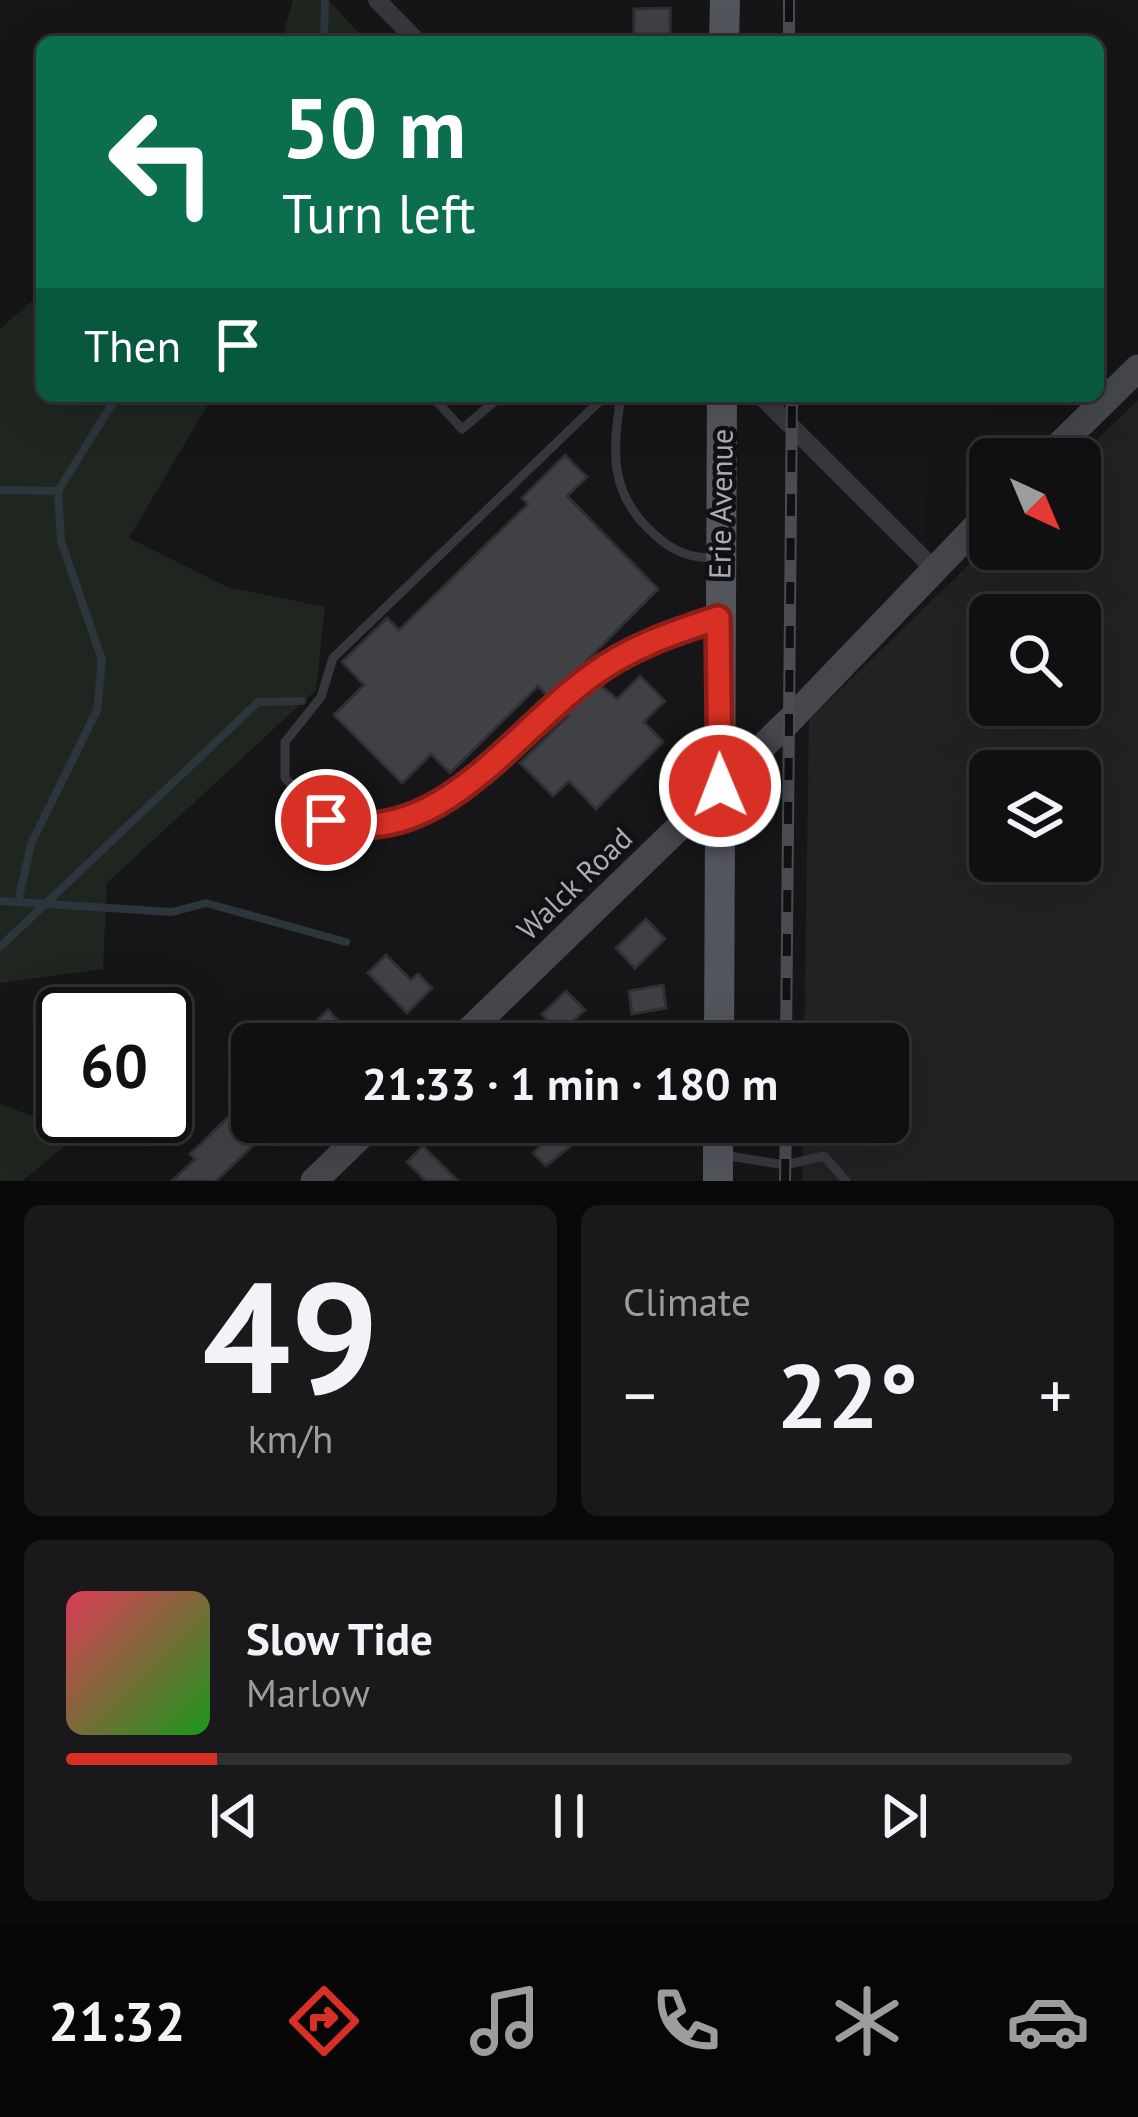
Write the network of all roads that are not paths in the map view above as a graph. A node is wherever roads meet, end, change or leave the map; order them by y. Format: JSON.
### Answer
{"nodes":[{"id":1,"x":377,"y":0,"type":"edge"},
{"id":2,"x":725,"y":0,"type":"edge"},
{"id":3,"x":412,"y":36,"type":"edge"},
{"id":4,"x":724,"y":36,"type":"edge"},
{"id":5,"x":1138,"y":368,"type":"edge"},
{"id":6,"x":1104,"y":401,"type":"edge"},
{"id":7,"x":438,"y":402,"type":"edge"},
{"id":8,"x":495,"y":402,"type":"edge"},
{"id":9,"x":598,"y":402,"type":"edge"},
{"id":10,"x":621,"y":402,"type":"edge"},
{"id":11,"x":722,"y":402,"type":"edge"},
{"id":12,"x":767,"y":402,"type":"edge"},
{"id":13,"x":1103,"y":402,"type":"edge"},
{"id":14,"x":1066,"y":438,"type":"edge"},
{"id":15,"x":969,"y":533,"type":"edge"},
{"id":16,"x":719,"y":558,"type":"junction"},
{"id":17,"x":933,"y":568,"type":"junction"},
{"id":18,"x":718,"y":618,"type":"junction"},
{"id":19,"x":720,"y":786,"type":"junction"},
{"id":20,"x":477,"y":1023,"type":"edge"},
{"id":21,"x":719,"y":1023,"type":"edge"},
{"id":22,"x":353,"y":1143,"type":"edge"},
{"id":23,"x":718,"y":1168,"type":"edge"},
{"id":24,"x":314,"y":1181,"type":"edge"},
{"id":25,"x":846,"y":1181,"type":"edge"}],
"edges":[{"from":1,"to":3,"type":"street"},
{"from":2,"to":4,"type":"main road"},
{"from":5,"to":6,"type":"street"},
{"from":7,"to":8,"type":"lane"},
{"from":9,"to":18,"type":"lane"},
{"from":10,"to":16,"type":"lane"},
{"from":11,"to":16,"type":"main road","name":"Erie Avenue"},
{"from":12,"to":17,"type":"street"},
{"from":13,"to":14,"type":"street"},
{"from":15,"to":17,"type":"street","name":"Walck Road"},
{"from":16,"to":18,"type":"main road","name":"Erie Avenue"},
{"from":17,"to":19,"type":"street","name":"Walck Road"},
{"from":18,"to":19,"type":"main road","name":"Erie Avenue"},
{"from":19,"to":20,"type":"street","name":"Walck Road"},
{"from":19,"to":21,"type":"main road","name":"Erie Avenue"},
{"from":22,"to":24,"type":"street"},
{"from":23,"to":25,"type":"lane"}]}
